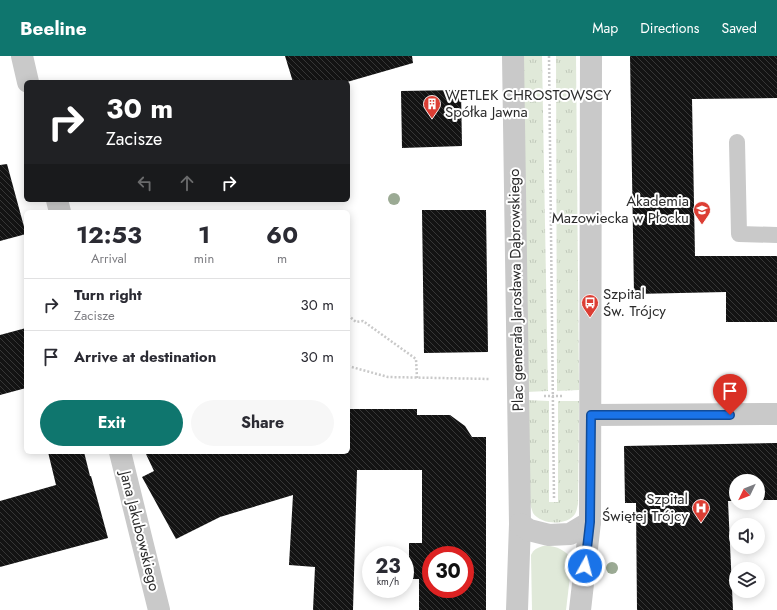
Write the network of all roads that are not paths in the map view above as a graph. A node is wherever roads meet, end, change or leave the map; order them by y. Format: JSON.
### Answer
{"nodes":[{"id":1,"x":22,"y":56,"type":"edge"},
{"id":2,"x":513,"y":56,"type":"edge"},
{"id":3,"x":591,"y":56,"type":"edge"},
{"id":4,"x":28,"y":80,"type":"edge"},
{"id":5,"x":737,"y":142,"type":"dead end"},
{"id":6,"x":777,"y":235,"type":"edge"},
{"id":7,"x":591,"y":405,"type":"junction"},
{"id":8,"x":777,"y":414,"type":"edge"},
{"id":9,"x":120,"y":454,"type":"edge"},
{"id":10,"x":590,"y":522,"type":"junction"},
{"id":11,"x":520,"y":524,"type":"junction"},
{"id":12,"x":159,"y":610,"type":"edge"},
{"id":13,"x":517,"y":610,"type":"edge"},
{"id":14,"x":580,"y":610,"type":"edge"}],
"edges":[{"from":1,"to":4,"type":"street"},
{"from":2,"to":11,"type":"street","name":"Plac generała Jarosława Dąbrowskiego"},
{"from":3,"to":7,"type":"street"},
{"from":5,"to":6,"type":"lane"},
{"from":7,"to":8,"type":"street"},
{"from":7,"to":10,"type":"street"},
{"from":9,"to":12,"type":"street","name":"Jana Jakubowskiego"},
{"from":10,"to":11,"type":"street"},
{"from":10,"to":14,"type":"street"},
{"from":11,"to":13,"type":"street","name":"Plac generała Jarosława Dąbrowskiego"}]}
